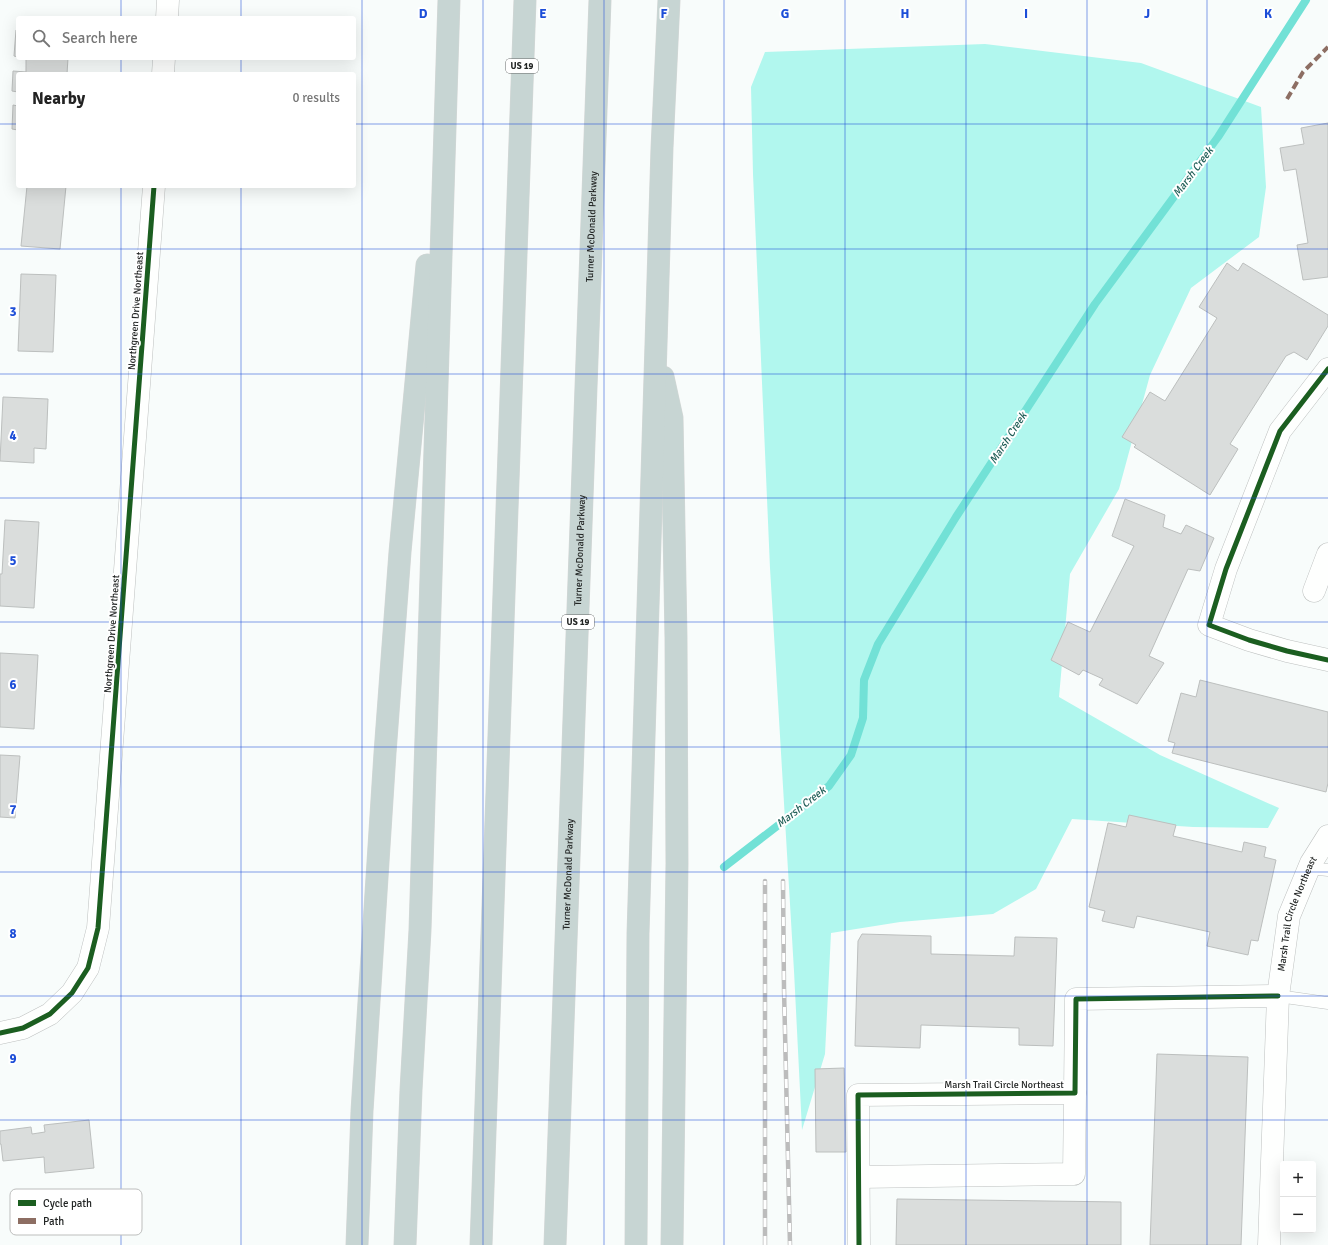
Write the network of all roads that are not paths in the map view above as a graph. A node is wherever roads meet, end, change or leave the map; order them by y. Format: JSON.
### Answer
{"nodes":[{"id":1,"x":168,"y":0,"type":"edge"},
{"id":2,"x":449,"y":0,"type":"edge"},
{"id":3,"x":524,"y":0,"type":"edge"},
{"id":4,"x":600,"y":0,"type":"edge"},
{"id":5,"x":669,"y":0,"type":"edge"},
{"id":6,"x":167,"y":16,"type":"edge"},
{"id":7,"x":164,"y":60,"type":"edge"},
{"id":8,"x":162,"y":72,"type":"edge"},
{"id":9,"x":444,"y":147,"type":"junction"},
{"id":10,"x":154,"y":188,"type":"edge"},
{"id":11,"x":656,"y":350,"type":"junction"},
{"id":12,"x":1328,"y":369,"type":"edge"},
{"id":13,"x":1328,"y":554,"type":"edge"},
{"id":14,"x":1314,"y":591,"type":"dead end"},
{"id":15,"x":1328,"y":660,"type":"edge"},
{"id":16,"x":1328,"y":836,"type":"edge"},
{"id":17,"x":1318,"y":869,"type":"edge"},
{"id":18,"x":1278,"y":996,"type":"junction"},
{"id":19,"x":1328,"y":1003,"type":"edge"},
{"id":20,"x":0,"y":1033,"type":"edge"},
{"id":21,"x":1075,"y":1094,"type":"junction"},
{"id":22,"x":859,"y":1177,"type":"junction"},
{"id":23,"x":357,"y":1245,"type":"edge"},
{"id":24,"x":405,"y":1245,"type":"edge"},
{"id":25,"x":481,"y":1245,"type":"edge"},
{"id":26,"x":555,"y":1245,"type":"edge"},
{"id":27,"x":636,"y":1245,"type":"edge"},
{"id":28,"x":672,"y":1245,"type":"edge"},
{"id":29,"x":859,"y":1245,"type":"edge"},
{"id":30,"x":1269,"y":1245,"type":"edge"}],
"edges":[{"from":1,"to":6,"type":"street"},
{"from":2,"to":9,"type":"highway"},
{"from":3,"to":25,"type":"highway","number":"US 19"},
{"from":4,"to":26,"type":"highway","name":"Turner McDonald Parkway","number":"US 19"},
{"from":5,"to":11,"type":"highway"},
{"from":7,"to":8,"type":"street"},
{"from":9,"to":23,"type":"highway"},
{"from":9,"to":24,"type":"highway"},
{"from":10,"to":20,"type":"street","name":"Northgreen Drive Northeast"},
{"from":11,"to":27,"type":"highway"},
{"from":11,"to":28,"type":"highway"},
{"from":12,"to":15,"type":"street"},
{"from":13,"to":14,"type":"street"},
{"from":16,"to":17,"type":"street","name":"Marsh Trail Circle Northeast"},
{"from":17,"to":18,"type":"street","name":"Marsh Trail Circle Northeast"},
{"from":18,"to":19,"type":"lane"},
{"from":18,"to":21,"type":"street","name":"Marsh Trail Circle Northeast"},
{"from":18,"to":30,"type":"street","name":"Marsh Trail Circle Northeast"},
{"from":21,"to":22,"type":"street"},
{"from":21,"to":22,"type":"street","name":"Marsh Trail Circle Northeast"},
{"from":22,"to":29,"type":"street","name":"Marsh Trail Circle Northeast"}]}
